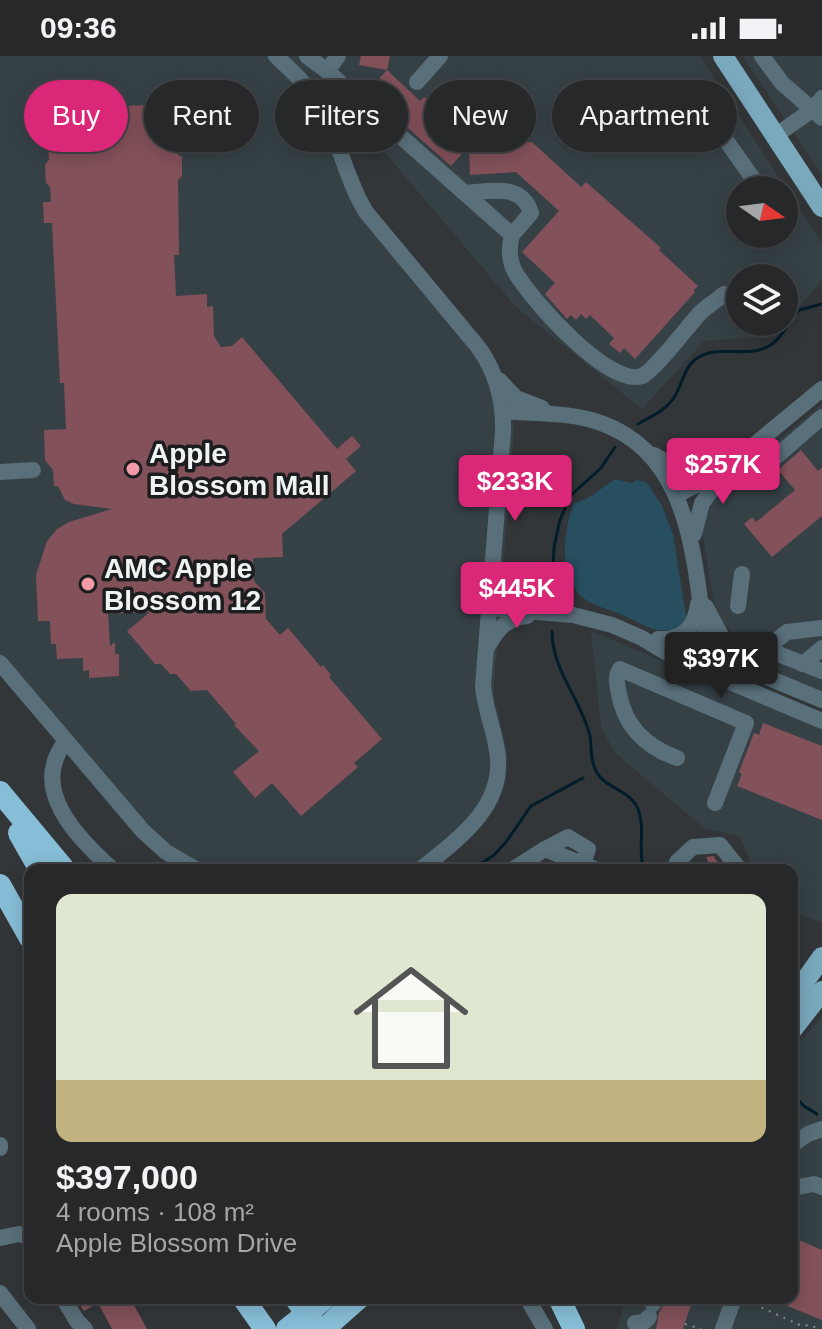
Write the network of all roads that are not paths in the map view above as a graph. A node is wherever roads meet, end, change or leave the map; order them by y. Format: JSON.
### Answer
{"nodes":[{"id":1,"x":276,"y":56,"type":"edge"},
{"id":2,"x":307,"y":56,"type":"edge"},
{"id":3,"x":338,"y":56,"type":"edge"},
{"id":4,"x":440,"y":56,"type":"edge"},
{"id":5,"x":723,"y":56,"type":"edge"},
{"id":6,"x":762,"y":56,"type":"edge"},
{"id":7,"x":327,"y":71,"type":"junction"},
{"id":8,"x":417,"y":82,"type":"dead end"},
{"id":9,"x":819,"y":108,"type":"edge"},
{"id":10,"x":775,"y":136,"type":"junction"},
{"id":11,"x":734,"y":152,"type":"edge"},
{"id":12,"x":751,"y":176,"type":"edge"},
{"id":13,"x":466,"y":193,"type":"junction"},
{"id":14,"x":822,"y":207,"type":"edge"},
{"id":15,"x":512,"y":235,"type":"junction"},
{"id":16,"x":724,"y":294,"type":"dead end"},
{"id":17,"x":494,"y":373,"type":"junction"},
{"id":18,"x":822,"y":389,"type":"edge"},
{"id":19,"x":503,"y":411,"type":"junction"},
{"id":20,"x":822,"y":417,"type":"edge"},
{"id":21,"x":574,"y":418,"type":"junction"},
{"id":22,"x":640,"y":447,"type":"junction"},
{"id":23,"x":501,"y":451,"type":"junction"},
{"id":24,"x":736,"y":461,"type":"junction"},
{"id":25,"x":33,"y":470,"type":"dead end"},
{"id":26,"x":0,"y":472,"type":"edge"},
{"id":27,"x":749,"y":480,"type":"dead end"},
{"id":28,"x":677,"y":495,"type":"junction"},
{"id":29,"x":692,"y":543,"type":"junction"},
{"id":30,"x":492,"y":566,"type":"junction"},
{"id":31,"x":742,"y":574,"type":"dead end"},
{"id":32,"x":699,"y":591,"type":"junction"},
{"id":33,"x":738,"y":606,"type":"dead end"},
{"id":34,"x":488,"y":608,"type":"junction"},
{"id":35,"x":548,"y":612,"type":"junction"},
{"id":36,"x":822,"y":628,"type":"edge"},
{"id":37,"x":642,"y":638,"type":"junction"},
{"id":38,"x":822,"y":648,"type":"edge"},
{"id":39,"x":485,"y":652,"type":"junction"},
{"id":40,"x":778,"y":654,"type":"junction"},
{"id":41,"x":0,"y":663,"type":"edge"},
{"id":42,"x":803,"y":664,"type":"junction"},
{"id":43,"x":708,"y":665,"type":"junction"},
{"id":44,"x":822,"y":671,"type":"edge"},
{"id":45,"x":764,"y":676,"type":"junction"},
{"id":46,"x":822,"y":700,"type":"edge"},
{"id":47,"x":822,"y":721,"type":"edge"},
{"id":48,"x":66,"y":741,"type":"junction"},
{"id":49,"x":677,"y":758,"type":"dead end"},
{"id":50,"x":0,"y":792,"type":"edge"},
{"id":51,"x":0,"y":803,"type":"edge"},
{"id":52,"x":715,"y":803,"type":"dead end"},
{"id":53,"x":36,"y":864,"type":"edge"},
{"id":54,"x":60,"y":864,"type":"edge"},
{"id":55,"x":107,"y":864,"type":"edge"},
{"id":56,"x":186,"y":864,"type":"edge"},
{"id":57,"x":427,"y":864,"type":"edge"},
{"id":58,"x":521,"y":864,"type":"edge"},
{"id":59,"x":582,"y":864,"type":"edge"},
{"id":60,"x":678,"y":864,"type":"edge"},
{"id":61,"x":735,"y":864,"type":"edge"},
{"id":62,"x":0,"y":885,"type":"edge"},
{"id":63,"x":24,"y":927,"type":"edge"},
{"id":64,"x":822,"y":957,"type":"edge"},
{"id":65,"x":798,"y":991,"type":"edge"},
{"id":66,"x":822,"y":991,"type":"edge"},
{"id":67,"x":798,"y":1022,"type":"edge"},
{"id":68,"x":822,"y":1129,"type":"edge"},
{"id":69,"x":798,"y":1141,"type":"edge"},
{"id":70,"x":798,"y":1187,"type":"edge"},
{"id":71,"x":822,"y":1187,"type":"edge"},
{"id":72,"x":24,"y":1235,"type":"edge"},
{"id":73,"x":0,"y":1238,"type":"edge"},
{"id":74,"x":0,"y":1293,"type":"edge"},
{"id":75,"x":66,"y":1304,"type":"edge"},
{"id":76,"x":248,"y":1304,"type":"edge"},
{"id":77,"x":300,"y":1304,"type":"edge"},
{"id":78,"x":318,"y":1304,"type":"edge"},
{"id":79,"x":352,"y":1304,"type":"edge"},
{"id":80,"x":530,"y":1304,"type":"edge"},
{"id":81,"x":562,"y":1304,"type":"edge"},
{"id":82,"x":732,"y":1304,"type":"edge"},
{"id":83,"x":76,"y":1326,"type":"edge"},
{"id":84,"x":28,"y":1329,"type":"edge"},
{"id":85,"x":264,"y":1329,"type":"edge"},
{"id":86,"x":287,"y":1329,"type":"edge"},
{"id":87,"x":321,"y":1329,"type":"edge"},
{"id":88,"x":545,"y":1329,"type":"edge"},
{"id":89,"x":574,"y":1329,"type":"edge"},
{"id":90,"x":723,"y":1329,"type":"edge"}],
"edges":[{"from":1,"to":17,"type":"street"},
{"from":2,"to":7,"type":"street"},
{"from":3,"to":7,"type":"street"},
{"from":4,"to":8,"type":"street"},
{"from":5,"to":10,"type":"main road"},
{"from":6,"to":9,"type":"street"},
{"from":7,"to":13,"type":"street"},
{"from":9,"to":10,"type":"street"},
{"from":10,"to":14,"type":"main road"},
{"from":11,"to":12,"type":"street"},
{"from":13,"to":15,"type":"street"},
{"from":13,"to":15,"type":"street"},
{"from":15,"to":16,"type":"street"},
{"from":17,"to":19,"type":"street"},
{"from":17,"to":21,"type":"street"},
{"from":18,"to":24,"type":"street"},
{"from":19,"to":21,"type":"street"},
{"from":19,"to":23,"type":"street"},
{"from":20,"to":27,"type":"street"},
{"from":21,"to":22,"type":"street"},
{"from":21,"to":23,"type":"street"},
{"from":22,"to":24,"type":"street"},
{"from":22,"to":28,"type":"street"},
{"from":23,"to":30,"type":"street"},
{"from":24,"to":28,"type":"street"},
{"from":24,"to":29,"type":"street"},
{"from":25,"to":26,"type":"street"},
{"from":28,"to":29,"type":"street"},
{"from":29,"to":32,"type":"street"},
{"from":30,"to":34,"type":"street"},
{"from":30,"to":35,"type":"street"},
{"from":31,"to":33,"type":"street"},
{"from":32,"to":37,"type":"street"},
{"from":32,"to":43,"type":"street"},
{"from":32,"to":45,"type":"street"},
{"from":34,"to":35,"type":"street"},
{"from":34,"to":39,"type":"street"},
{"from":35,"to":37,"type":"street"},
{"from":35,"to":39,"type":"street"},
{"from":36,"to":40,"type":"street"},
{"from":37,"to":43,"type":"street"},
{"from":38,"to":42,"type":"street"},
{"from":39,"to":57,"type":"street"},
{"from":40,"to":42,"type":"street"},
{"from":40,"to":45,"type":"street"},
{"from":41,"to":48,"type":"street"},
{"from":42,"to":44,"type":"street"},
{"from":43,"to":45,"type":"street"},
{"from":43,"to":47,"type":"street"},
{"from":45,"to":46,"type":"street"},
{"from":48,"to":55,"type":"street"},
{"from":48,"to":56,"type":"street"},
{"from":49,"to":52,"type":"street"},
{"from":50,"to":54,"type":"highway"},
{"from":51,"to":53,"type":"highway"},
{"from":58,"to":59,"type":"street"},
{"from":60,"to":61,"type":"street"},
{"from":62,"to":63,"type":"highway"},
{"from":64,"to":65,"type":"main road"},
{"from":66,"to":67,"type":"main road"},
{"from":68,"to":69,"type":"street"},
{"from":70,"to":71,"type":"street"},
{"from":72,"to":73,"type":"street"},
{"from":74,"to":84,"type":"street"},
{"from":75,"to":83,"type":"street"},
{"from":76,"to":85,"type":"highway"},
{"from":77,"to":87,"type":"highway"},
{"from":78,"to":86,"type":"highway","bridge":true},
{"from":79,"to":87,"type":"highway"},
{"from":80,"to":88,"type":"street"},
{"from":81,"to":89,"type":"highway"},
{"from":82,"to":90,"type":"street"}]}
